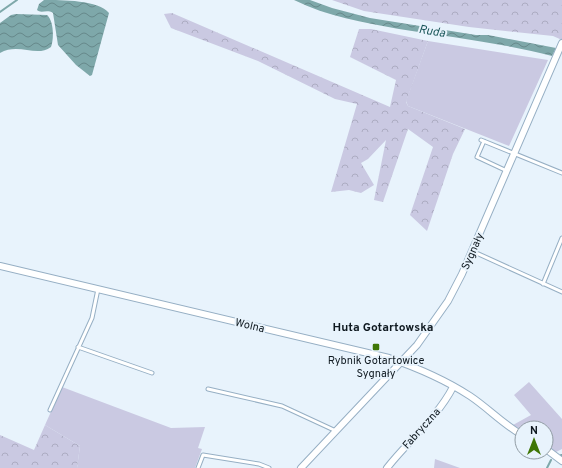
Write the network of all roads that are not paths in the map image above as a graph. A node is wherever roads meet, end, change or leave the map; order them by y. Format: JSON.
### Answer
{"nodes":[{"id":1,"x":562,"y":43,"type":"edge"},
{"id":2,"x":515,"y":153,"type":"junction"},
{"id":3,"x":507,"y":171,"type":"junction"},
{"id":4,"x":562,"y":172,"type":"edge"},
{"id":5,"x":562,"y":238,"type":"edge"},
{"id":6,"x":472,"y":251,"type":"junction"},
{"id":7,"x":0,"y":266,"type":"edge"},
{"id":8,"x":543,"y":284,"type":"junction"},
{"id":9,"x":98,"y":289,"type":"junction"},
{"id":10,"x":562,"y":292,"type":"edge"},
{"id":11,"x":78,"y":348,"type":"junction"},
{"id":12,"x":401,"y":362,"type":"junction"},
{"id":13,"x":152,"y":373,"type":"dead end"},
{"id":14,"x":453,"y":387,"type":"junction"},
{"id":15,"x":208,"y":389,"type":"dead end"},
{"id":16,"x":50,"y":410,"type":"dead end"},
{"id":17,"x":514,"y":430,"type":"edge"},
{"id":18,"x":336,"y":431,"type":"junction"},
{"id":19,"x":554,"y":454,"type":"edge"},
{"id":20,"x":562,"y":461,"type":"edge"},
{"id":21,"x":198,"y":468,"type":"edge"},
{"id":22,"x":269,"y":468,"type":"edge"},
{"id":23,"x":301,"y":468,"type":"edge"},
{"id":24,"x":387,"y":468,"type":"edge"}],
"edges":[{"from":1,"to":2,"type":"street","name":"Sygnały"},
{"from":2,"to":3,"type":"street","name":"Sygnały"},
{"from":2,"to":3,"type":"lane"},
{"from":2,"to":4,"type":"lane"},
{"from":3,"to":6,"type":"street","name":"Sygnały"},
{"from":5,"to":8,"type":"lane"},
{"from":6,"to":8,"type":"lane"},
{"from":6,"to":12,"type":"street","name":"Sygnały"},
{"from":7,"to":9,"type":"street","name":"Wolna"},
{"from":8,"to":10,"type":"lane"},
{"from":9,"to":11,"type":"lane"},
{"from":9,"to":12,"type":"street","name":"Wolna"},
{"from":11,"to":13,"type":"lane"},
{"from":11,"to":16,"type":"lane"},
{"from":12,"to":14,"type":"street"},
{"from":12,"to":18,"type":"street","name":"Sygnały"},
{"from":14,"to":17,"type":"street"},
{"from":14,"to":24,"type":"street","name":"Fabryczna"},
{"from":15,"to":18,"type":"lane"},
{"from":18,"to":23,"type":"street","name":"Sygnały"},
{"from":19,"to":20,"type":"street"},
{"from":21,"to":22,"type":"lane"}]}
